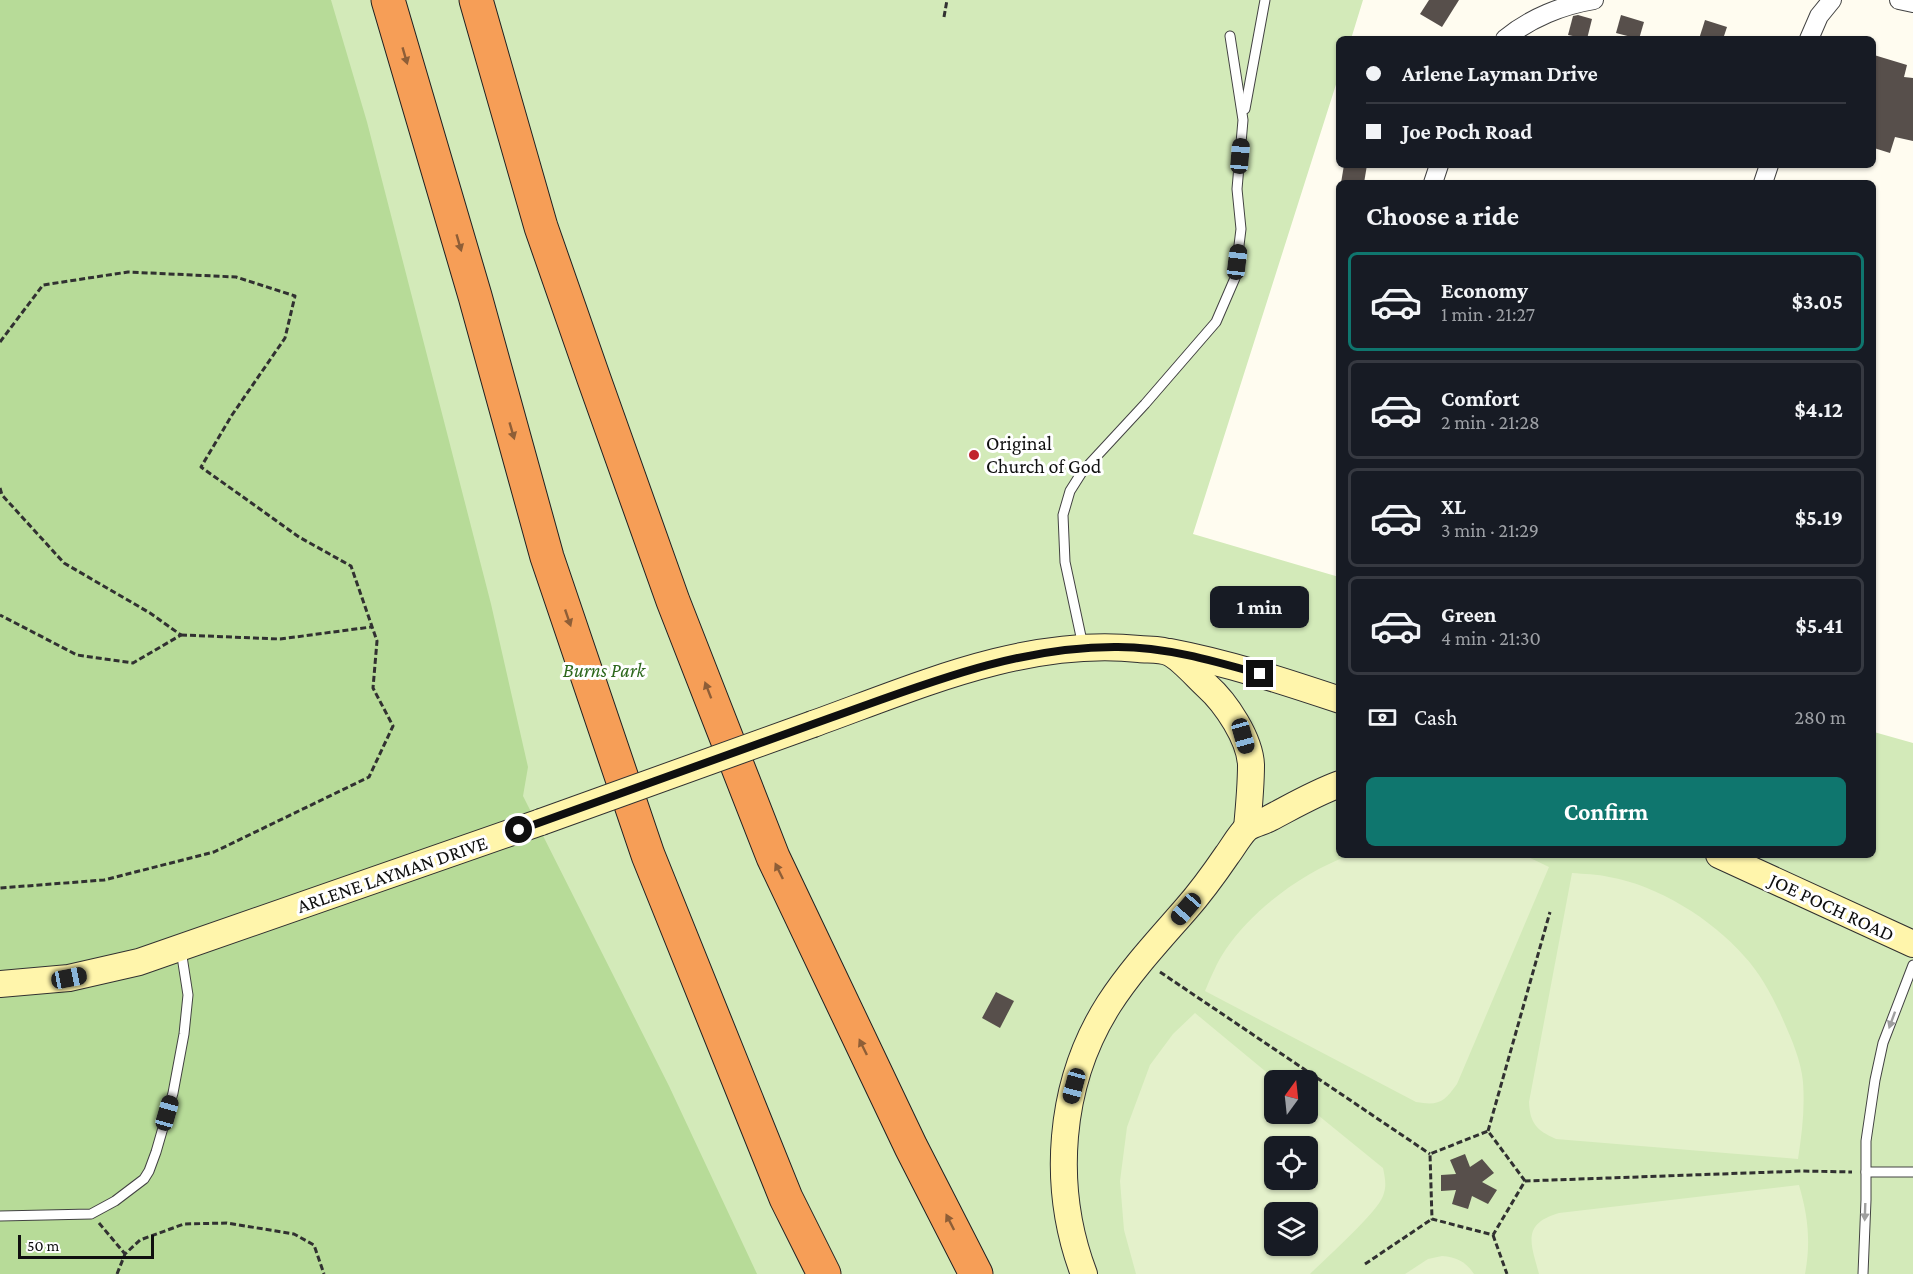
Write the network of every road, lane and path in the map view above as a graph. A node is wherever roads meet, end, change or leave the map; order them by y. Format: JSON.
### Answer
{"nodes":[{"id":1,"x":388,"y":0,"type":"edge"},
{"id":2,"x":476,"y":0,"type":"edge"},
{"id":3,"x":947,"y":0,"type":"edge"},
{"id":4,"x":1265,"y":0,"type":"edge"},
{"id":5,"x":1594,"y":0,"type":"edge"},
{"id":6,"x":1832,"y":0,"type":"edge"},
{"id":7,"x":1899,"y":0,"type":"edge"},
{"id":8,"x":1913,"y":3,"type":"edge"},
{"id":9,"x":944,"y":17,"type":"dead end"},
{"id":10,"x":1230,"y":36,"type":"dead end"},
{"id":11,"x":1510,"y":36,"type":"edge"},
{"id":12,"x":1810,"y":36,"type":"edge"},
{"id":13,"x":1243,"y":120,"type":"junction"},
{"id":14,"x":0,"y":342,"type":"edge"},
{"id":15,"x":0,"y":488,"type":"edge"},
{"id":16,"x":0,"y":615,"type":"edge"},
{"id":17,"x":372,"y":627,"type":"junction"},
{"id":18,"x":182,"y":635,"type":"junction"},
{"id":19,"x":1083,"y":648,"type":"junction"},
{"id":20,"x":1169,"y":652,"type":"junction"},
{"id":21,"x":1336,"y":699,"type":"edge"},
{"id":22,"x":1336,"y":786,"type":"edge"},
{"id":23,"x":1247,"y":828,"type":"junction"},
{"id":24,"x":1726,"y":858,"type":"edge"},
{"id":25,"x":0,"y":888,"type":"edge"},
{"id":26,"x":1550,"y":912,"type":"dead end"},
{"id":27,"x":1913,"y":944,"type":"edge"},
{"id":28,"x":181,"y":949,"type":"junction"},
{"id":29,"x":1142,"y":960,"type":"junction"},
{"id":30,"x":1913,"y":965,"type":"edge"},
{"id":31,"x":0,"y":984,"type":"edge"},
{"id":32,"x":1488,"y":1131,"type":"junction"},
{"id":33,"x":1430,"y":1154,"type":"junction"},
{"id":34,"x":1866,"y":1172,"type":"junction"},
{"id":35,"x":1913,"y":1172,"type":"edge"},
{"id":36,"x":1525,"y":1181,"type":"junction"},
{"id":37,"x":91,"y":1214,"type":"junction"},
{"id":38,"x":0,"y":1216,"type":"edge"},
{"id":39,"x":1432,"y":1219,"type":"junction"},
{"id":40,"x":1493,"y":1235,"type":"junction"},
{"id":41,"x":125,"y":1254,"type":"junction"},
{"id":42,"x":1365,"y":1264,"type":"dead end"},
{"id":43,"x":117,"y":1274,"type":"edge"},
{"id":44,"x":324,"y":1274,"type":"edge"},
{"id":45,"x":824,"y":1274,"type":"edge"},
{"id":46,"x":976,"y":1274,"type":"edge"},
{"id":47,"x":1084,"y":1274,"type":"edge"},
{"id":48,"x":1507,"y":1274,"type":"edge"},
{"id":49,"x":1863,"y":1274,"type":"edge"}],
"edges":[{"from":1,"to":45,"type":"highway","one_way":true},
{"from":46,"to":2,"type":"highway","one_way":true},
{"from":3,"to":9,"type":"path"},
{"from":4,"to":13,"type":"lane"},
{"from":5,"to":11,"type":"street"},
{"from":6,"to":12,"type":"street"},
{"from":7,"to":8,"type":"street"},
{"from":10,"to":13,"type":"lane"},
{"from":13,"to":19,"type":"lane"},
{"from":14,"to":17,"type":"path"},
{"from":15,"to":18,"type":"path"},
{"from":16,"to":18,"type":"path"},
{"from":17,"to":18,"type":"path"},
{"from":17,"to":25,"type":"path"},
{"from":19,"to":20,"type":"street","name":"ARLENE LAYMAN DRIVE"},
{"from":19,"to":28,"type":"street","name":"ARLENE LAYMAN DRIVE","bridge":true},
{"from":20,"to":21,"type":"street"},
{"from":20,"to":23,"type":"street"},
{"from":22,"to":23,"type":"street"},
{"from":23,"to":29,"type":"street"},
{"from":24,"to":27,"type":"street","name":"JOE POCH ROAD"},
{"from":26,"to":32,"type":"path"},
{"from":28,"to":31,"type":"street","name":"ARLENE LAYMAN DRIVE"},
{"from":28,"to":37,"type":"lane"},
{"from":29,"to":33,"type":"path"},
{"from":29,"to":47,"type":"street"},
{"from":30,"to":34,"type":"lane","one_way":true},
{"from":32,"to":33,"type":"path"},
{"from":32,"to":36,"type":"path"},
{"from":33,"to":39,"type":"path"},
{"from":34,"to":35,"type":"lane"},
{"from":34,"to":36,"type":"path"},
{"from":34,"to":49,"type":"lane","one_way":true},
{"from":36,"to":40,"type":"path"},
{"from":37,"to":38,"type":"lane"},
{"from":37,"to":41,"type":"path"},
{"from":39,"to":40,"type":"path"},
{"from":39,"to":42,"type":"path"},
{"from":40,"to":48,"type":"path"},
{"from":41,"to":43,"type":"path"},
{"from":41,"to":44,"type":"path"}]}
